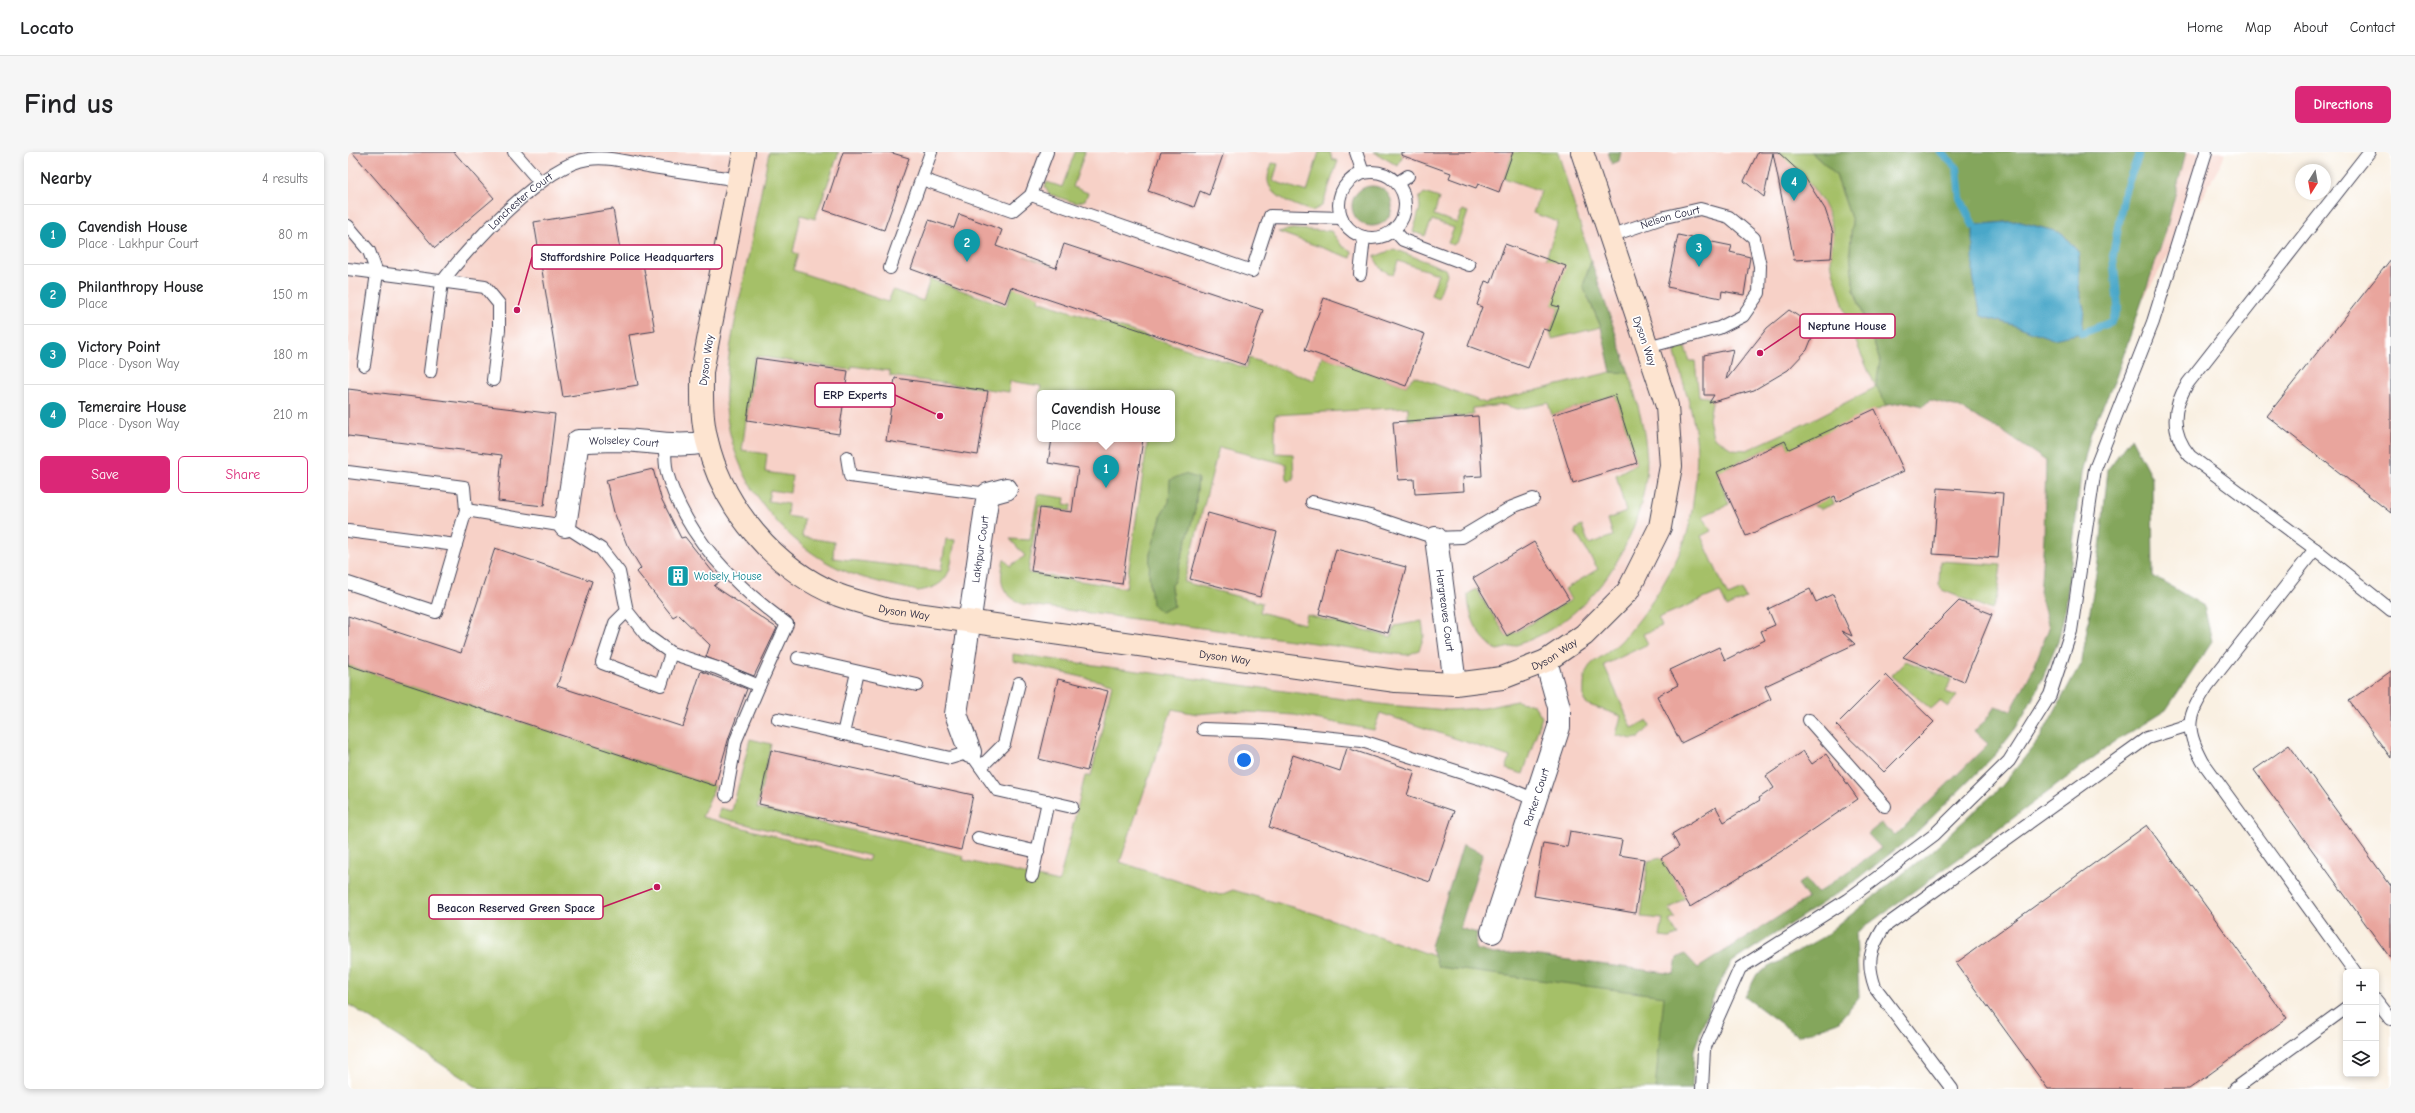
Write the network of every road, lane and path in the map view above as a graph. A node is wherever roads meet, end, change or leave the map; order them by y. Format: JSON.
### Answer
{"nodes":[{"id":1,"x":514,"y":152,"type":"edge"},
{"id":2,"x":744,"y":152,"type":"edge"},
{"id":3,"x":931,"y":152,"type":"edge"},
{"id":4,"x":1048,"y":152,"type":"edge"},
{"id":5,"x":1356,"y":152,"type":"edge"},
{"id":6,"x":1582,"y":152,"type":"edge"},
{"id":7,"x":2206,"y":152,"type":"edge"},
{"id":8,"x":2369,"y":152,"type":"edge"},
{"id":9,"x":585,"y":155,"type":"edge"},
{"id":10,"x":1363,"y":173,"type":"junction"},
{"id":11,"x":1408,"y":176,"type":"dead end"},
{"id":12,"x":922,"y":179,"type":"junction"},
{"id":13,"x":738,"y":180,"type":"junction"},
{"id":14,"x":540,"y":182,"type":"junction"},
{"id":15,"x":1397,"y":183,"type":"junction"},
{"id":16,"x":1030,"y":195,"type":"junction"},
{"id":17,"x":1342,"y":218,"type":"junction"},
{"id":18,"x":348,"y":226,"type":"edge"},
{"id":19,"x":1394,"y":230,"type":"junction"},
{"id":20,"x":1610,"y":236,"type":"junction"},
{"id":21,"x":1364,"y":237,"type":"junction"},
{"id":22,"x":1469,"y":265,"type":"dead end"},
{"id":23,"x":890,"y":268,"type":"dead end"},
{"id":24,"x":348,"y":269,"type":"edge"},
{"id":25,"x":376,"y":273,"type":"junction"},
{"id":26,"x":1360,"y":274,"type":"dead end"},
{"id":27,"x":442,"y":282,"type":"junction"},
{"id":28,"x":1647,"y":347,"type":"junction"},
{"id":29,"x":364,"y":365,"type":"dead end"},
{"id":30,"x":430,"y":372,"type":"dead end"},
{"id":31,"x":493,"y":380,"type":"dead end"},
{"id":32,"x":707,"y":442,"type":"junction"},
{"id":33,"x":665,"y":445,"type":"junction"},
{"id":34,"x":847,"y":456,"type":"dead end"},
{"id":35,"x":348,"y":472,"type":"edge"},
{"id":36,"x":997,"y":492,"type":"joint"},
{"id":37,"x":1533,"y":499,"type":"dead end"},
{"id":38,"x":1312,"y":502,"type":"dead end"},
{"id":39,"x":466,"y":510,"type":"junction"},
{"id":40,"x":565,"y":526,"type":"junction"},
{"id":41,"x":348,"y":531,"type":"edge"},
{"id":42,"x":1436,"y":538,"type":"junction"},
{"id":43,"x":456,"y":545,"type":"junction"},
{"id":44,"x":2315,"y":549,"type":"junction"},
{"id":45,"x":348,"y":583,"type":"edge"},
{"id":46,"x":2391,"y":610,"type":"edge"},
{"id":47,"x":627,"y":611,"type":"junction"},
{"id":48,"x":969,"y":623,"type":"junction"},
{"id":49,"x":671,"y":653,"type":"junction"},
{"id":50,"x":798,"y":658,"type":"dead end"},
{"id":51,"x":1546,"y":661,"type":"junction"},
{"id":52,"x":857,"y":672,"type":"junction"},
{"id":53,"x":1019,"y":683,"type":"dead end"},
{"id":54,"x":1455,"y":684,"type":"junction"},
{"id":55,"x":917,"y":685,"type":"dead end"},
{"id":56,"x":758,"y":686,"type":"junction"},
{"id":57,"x":778,"y":719,"type":"dead end"},
{"id":58,"x":1809,"y":720,"type":"dead end"},
{"id":59,"x":2189,"y":725,"type":"junction"},
{"id":60,"x":1203,"y":729,"type":"dead end"},
{"id":61,"x":843,"y":734,"type":"junction"},
{"id":62,"x":975,"y":760,"type":"junction"},
{"id":63,"x":726,"y":795,"type":"dead end"},
{"id":64,"x":1536,"y":800,"type":"junction"},
{"id":65,"x":1048,"y":801,"type":"junction"},
{"id":66,"x":1885,"y":806,"type":"dead end"},
{"id":67,"x":1072,"y":807,"type":"dead end"},
{"id":68,"x":978,"y":838,"type":"dead end"},
{"id":69,"x":1038,"y":852,"type":"junction"},
{"id":70,"x":1032,"y":876,"type":"dead end"},
{"id":71,"x":1492,"y":932,"type":"dead end"},
{"id":72,"x":2353,"y":969,"type":"edge"},
{"id":73,"x":2379,"y":1004,"type":"edge"},
{"id":74,"x":2343,"y":1010,"type":"edge"},
{"id":75,"x":2391,"y":1019,"type":"edge"},
{"id":76,"x":1702,"y":1089,"type":"edge"},
{"id":77,"x":1952,"y":1089,"type":"edge"},
{"id":78,"x":2235,"y":1089,"type":"edge"}],
"edges":[{"from":1,"to":14,"type":"lane"},
{"from":2,"to":13,"type":"street","name":"Dyson Way"},
{"from":3,"to":12,"type":"lane"},
{"from":4,"to":16,"type":"lane"},
{"from":5,"to":10,"type":"lane"},
{"from":6,"to":20,"type":"street","name":"Dyson Way"},
{"from":7,"to":76,"type":"lane"},
{"from":8,"to":44,"type":"lane"},
{"from":9,"to":13,"type":"lane","name":"Lanchester Court"},
{"from":9,"to":14,"type":"lane","name":"Lanchester Court"},
{"from":10,"to":15,"type":"lane"},
{"from":10,"to":17,"type":"lane"},
{"from":11,"to":15,"type":"lane"},
{"from":12,"to":16,"type":"lane"},
{"from":12,"to":23,"type":"lane"},
{"from":13,"to":32,"type":"street","name":"Dyson Way"},
{"from":14,"to":27,"type":"lane","name":"Lanchester Court"},
{"from":15,"to":19,"type":"lane"},
{"from":16,"to":17,"type":"lane"},
{"from":17,"to":21,"type":"lane"},
{"from":18,"to":25,"type":"lane"},
{"from":19,"to":21,"type":"lane"},
{"from":19,"to":22,"type":"lane"},
{"from":20,"to":28,"type":"street","name":"Dyson Way"},
{"from":20,"to":28,"type":"lane","name":"Nelson Court"},
{"from":21,"to":26,"type":"lane"},
{"from":24,"to":25,"type":"lane"},
{"from":25,"to":27,"type":"lane"},
{"from":25,"to":29,"type":"lane"},
{"from":27,"to":30,"type":"lane"},
{"from":27,"to":31,"type":"lane"},
{"from":28,"to":51,"type":"street","name":"Dyson Way"},
{"from":32,"to":33,"type":"street","name":"Wolseley Court"},
{"from":32,"to":48,"type":"street","name":"Dyson Way"},
{"from":33,"to":40,"type":"street","name":"Wolseley Court"},
{"from":33,"to":56,"type":"lane"},
{"from":34,"to":36,"type":"lane"},
{"from":35,"to":39,"type":"lane"},
{"from":36,"to":48,"type":"street","name":"Lakhpur Court"},
{"from":37,"to":42,"type":"lane"},
{"from":38,"to":42,"type":"lane"},
{"from":39,"to":40,"type":"lane"},
{"from":39,"to":43,"type":"lane"},
{"from":40,"to":47,"type":"lane"},
{"from":41,"to":43,"type":"lane"},
{"from":42,"to":54,"type":"street","name":"Hargreaves Court"},
{"from":43,"to":45,"type":"lane"},
{"from":44,"to":46,"type":"lane"},
{"from":44,"to":59,"type":"lane"},
{"from":47,"to":49,"type":"lane"},
{"from":47,"to":49,"type":"lane"},
{"from":48,"to":54,"type":"street","name":"Dyson Way"},
{"from":48,"to":62,"type":"street","name":"Lakhpur Court"},
{"from":49,"to":56,"type":"lane"},
{"from":50,"to":52,"type":"lane"},
{"from":51,"to":54,"type":"street","name":"Dyson Way"},
{"from":51,"to":64,"type":"street","name":"Parker Court"},
{"from":52,"to":55,"type":"lane"},
{"from":52,"to":61,"type":"lane"},
{"from":53,"to":62,"type":"lane"},
{"from":56,"to":63,"type":"lane"},
{"from":57,"to":61,"type":"lane"},
{"from":58,"to":66,"type":"lane"},
{"from":59,"to":72,"type":"lane"},
{"from":59,"to":77,"type":"lane"},
{"from":60,"to":64,"type":"lane"},
{"from":61,"to":62,"type":"lane"},
{"from":62,"to":65,"type":"lane"},
{"from":64,"to":71,"type":"street","name":"Parker Court"},
{"from":65,"to":67,"type":"lane"},
{"from":65,"to":69,"type":"lane"},
{"from":68,"to":69,"type":"lane"},
{"from":69,"to":70,"type":"lane"},
{"from":73,"to":75,"type":"lane"},
{"from":74,"to":78,"type":"lane"}]}
